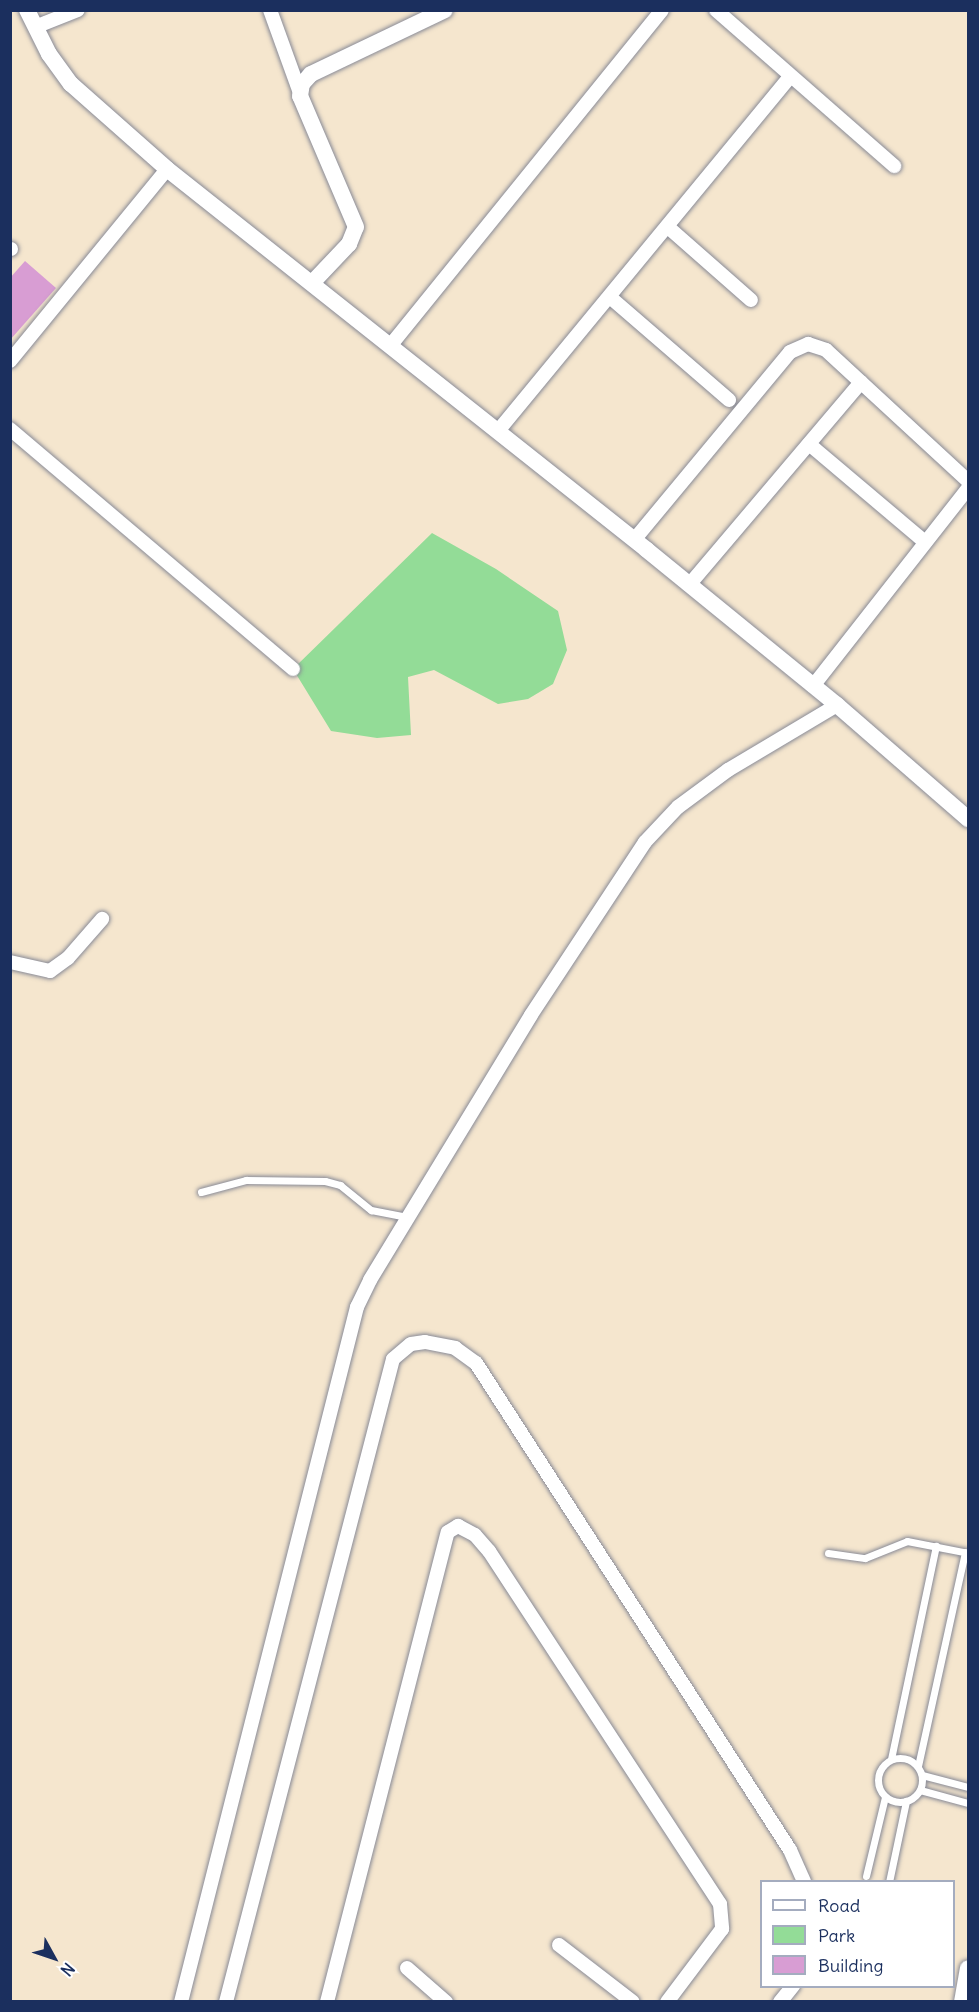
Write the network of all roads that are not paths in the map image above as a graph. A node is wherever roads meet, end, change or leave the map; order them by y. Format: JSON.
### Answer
{"nodes":[{"id":1,"x":27,"y":10,"type":"edge"},
{"id":2,"x":78,"y":10,"type":"edge"},
{"id":3,"x":270,"y":10,"type":"edge"},
{"id":4,"x":445,"y":10,"type":"edge"},
{"id":5,"x":662,"y":10,"type":"edge"},
{"id":6,"x":716,"y":10,"type":"edge"},
{"id":7,"x":34,"y":27,"type":"junction"},
{"id":8,"x":791,"y":76,"type":"junction"},
{"id":9,"x":299,"y":90,"type":"junction"},
{"id":10,"x":894,"y":166,"type":"dead end"},
{"id":11,"x":168,"y":169,"type":"junction"},
{"id":12,"x":669,"y":228,"type":"junction"},
{"id":13,"x":312,"y":283,"type":"junction"},
{"id":14,"x":610,"y":298,"type":"junction"},
{"id":15,"x":751,"y":300,"type":"dead end"},
{"id":16,"x":390,"y":346,"type":"junction"},
{"id":17,"x":10,"y":361,"type":"edge"},
{"id":18,"x":861,"y":382,"type":"junction"},
{"id":19,"x":729,"y":400,"type":"dead end"},
{"id":20,"x":10,"y":429,"type":"edge"},
{"id":21,"x":498,"y":431,"type":"junction"},
{"id":22,"x":809,"y":444,"type":"junction"},
{"id":23,"x":969,"y":480,"type":"edge"},
{"id":24,"x":969,"y":488,"type":"edge"},
{"id":25,"x":633,"y":540,"type":"junction"},
{"id":26,"x":926,"y":542,"type":"junction"},
{"id":27,"x":688,"y":585,"type":"junction"},
{"id":28,"x":293,"y":669,"type":"dead end"},
{"id":29,"x":813,"y":686,"type":"junction"},
{"id":30,"x":837,"y":705,"type":"junction"},
{"id":31,"x":969,"y":819,"type":"edge"},
{"id":32,"x":102,"y":919,"type":"dead end"},
{"id":33,"x":10,"y":962,"type":"edge"},
{"id":34,"x":201,"y":1192,"type":"dead end"},
{"id":35,"x":408,"y":1217,"type":"junction"},
{"id":36,"x":936,"y":1546,"type":"junction"},
{"id":37,"x":828,"y":1553,"type":"dead end"},
{"id":38,"x":967,"y":1553,"type":"edge"},
{"id":39,"x":891,"y":1759,"type":"junction"},
{"id":40,"x":918,"y":1766,"type":"junction"},
{"id":41,"x":922,"y":1775,"type":"junction"},
{"id":42,"x":969,"y":1787,"type":"edge"},
{"id":43,"x":920,"y":1790,"type":"junction"},
{"id":44,"x":885,"y":1797,"type":"junction"},
{"id":45,"x":906,"y":1802,"type":"junction"},
{"id":46,"x":969,"y":1803,"type":"edge"},
{"id":47,"x":866,"y":1876,"type":"dead end"},
{"id":48,"x":804,"y":1880,"type":"edge"},
{"id":49,"x":888,"y":1880,"type":"edge"},
{"id":50,"x":559,"y":1945,"type":"dead end"},
{"id":51,"x":408,"y":1968,"type":"dead end"},
{"id":52,"x":969,"y":1969,"type":"edge"},
{"id":53,"x":791,"y":1988,"type":"edge"},
{"id":54,"x":181,"y":2001,"type":"edge"},
{"id":55,"x":226,"y":2001,"type":"edge"},
{"id":56,"x":327,"y":2001,"type":"edge"},
{"id":57,"x":446,"y":2001,"type":"edge"},
{"id":58,"x":633,"y":2001,"type":"edge"},
{"id":59,"x":667,"y":2001,"type":"edge"},
{"id":60,"x":780,"y":2001,"type":"edge"},
{"id":61,"x":962,"y":2001,"type":"edge"}],
"edges":[{"from":1,"to":7,"type":"street"},
{"from":2,"to":7,"type":"street"},
{"from":3,"to":9,"type":"street"},
{"from":4,"to":9,"type":"street"},
{"from":5,"to":16,"type":"street"},
{"from":6,"to":8,"type":"street"},
{"from":7,"to":11,"type":"street"},
{"from":8,"to":10,"type":"street"},
{"from":8,"to":12,"type":"street"},
{"from":9,"to":13,"type":"street"},
{"from":11,"to":13,"type":"street"},
{"from":11,"to":17,"type":"street"},
{"from":12,"to":14,"type":"street"},
{"from":12,"to":15,"type":"street"},
{"from":13,"to":16,"type":"street"},
{"from":14,"to":19,"type":"street"},
{"from":14,"to":21,"type":"street"},
{"from":16,"to":21,"type":"street"},
{"from":18,"to":22,"type":"street"},
{"from":18,"to":23,"type":"street"},
{"from":18,"to":25,"type":"street"},
{"from":20,"to":28,"type":"street"},
{"from":21,"to":25,"type":"street"},
{"from":22,"to":26,"type":"street"},
{"from":22,"to":27,"type":"street"},
{"from":24,"to":26,"type":"street"},
{"from":25,"to":27,"type":"street"},
{"from":26,"to":29,"type":"street"},
{"from":27,"to":29,"type":"street"},
{"from":29,"to":30,"type":"street"},
{"from":30,"to":31,"type":"street"},
{"from":30,"to":35,"type":"street"},
{"from":32,"to":33,"type":"street"},
{"from":34,"to":35,"type":"lane"},
{"from":35,"to":54,"type":"street"},
{"from":36,"to":37,"type":"lane"},
{"from":36,"to":38,"type":"lane"},
{"from":36,"to":39,"type":"lane"},
{"from":38,"to":40,"type":"lane"},
{"from":39,"to":40,"type":"lane"},
{"from":39,"to":44,"type":"lane"},
{"from":40,"to":41,"type":"lane"},
{"from":41,"to":42,"type":"lane"},
{"from":41,"to":43,"type":"lane"},
{"from":43,"to":45,"type":"lane"},
{"from":43,"to":46,"type":"lane"},
{"from":44,"to":45,"type":"lane"},
{"from":44,"to":47,"type":"lane"},
{"from":45,"to":49,"type":"lane"},
{"from":48,"to":55,"type":"street"},
{"from":50,"to":58,"type":"street"},
{"from":51,"to":57,"type":"street"},
{"from":52,"to":61,"type":"street"},
{"from":53,"to":60,"type":"street"},
{"from":56,"to":59,"type":"street"}]}
